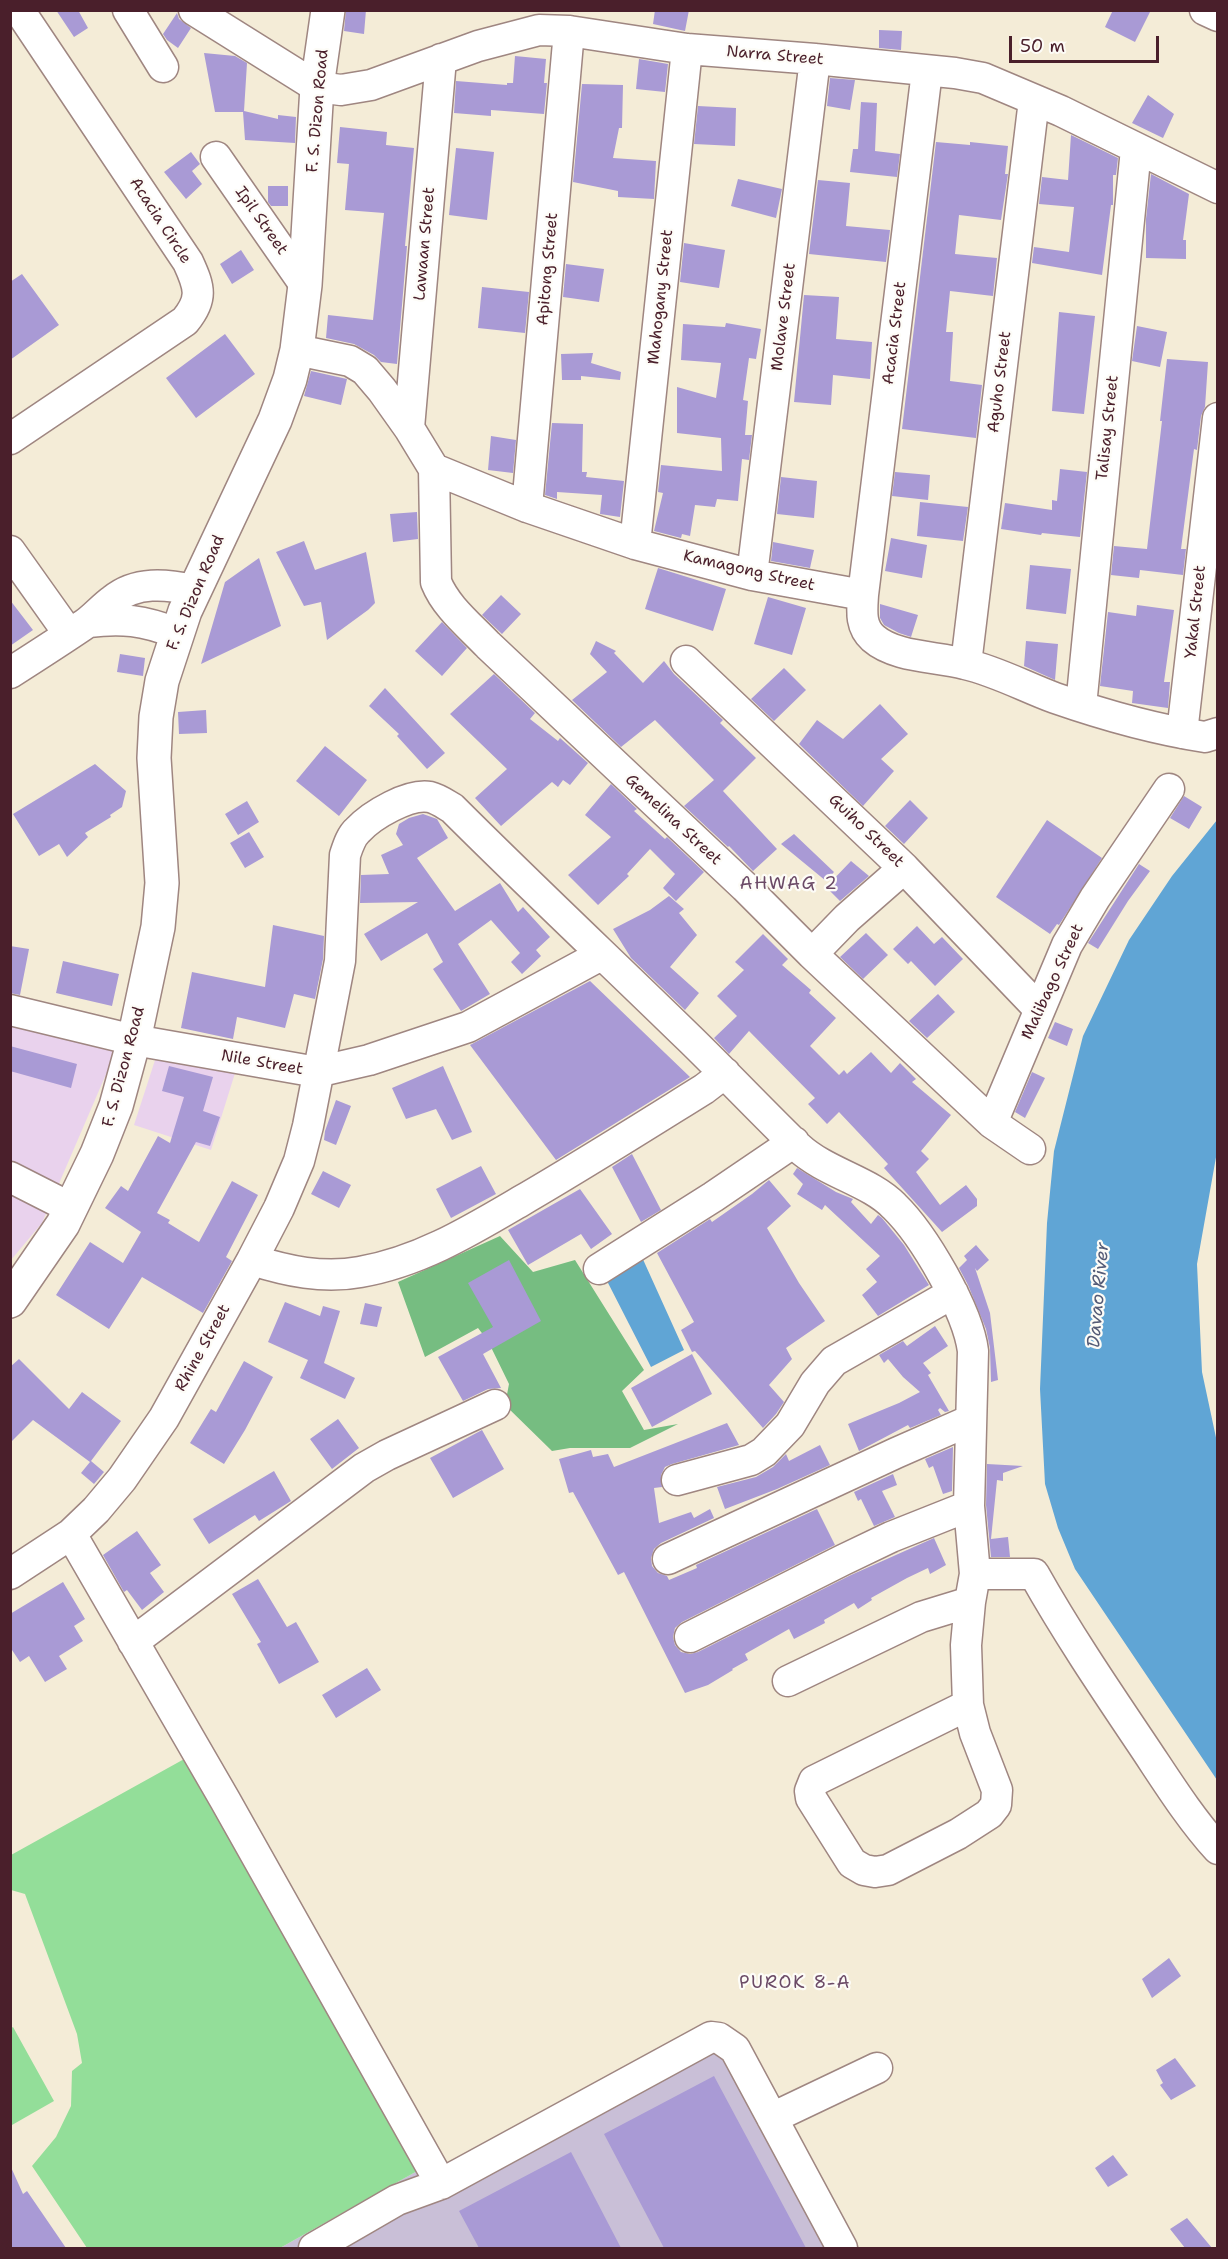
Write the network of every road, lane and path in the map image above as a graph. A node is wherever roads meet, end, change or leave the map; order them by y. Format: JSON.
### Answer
{"nodes":[{"id":1,"x":128,"y":10,"type":"edge"},
{"id":2,"x":194,"y":10,"type":"edge"},
{"id":3,"x":328,"y":10,"type":"edge"},
{"id":4,"x":19,"y":23,"type":"edge"},
{"id":5,"x":569,"y":31,"type":"junction"},
{"id":6,"x":687,"y":49,"type":"junction"},
{"id":7,"x":441,"y":59,"type":"junction"},
{"id":8,"x":815,"y":59,"type":"junction"},
{"id":9,"x":163,"y":68,"type":"dead end"},
{"id":10,"x":927,"y":71,"type":"junction"},
{"id":11,"x":317,"y":87,"type":"junction"},
{"id":12,"x":1034,"y":100,"type":"junction"},
{"id":13,"x":1136,"y":149,"type":"junction"},
{"id":14,"x":216,"y":157,"type":"dead end"},
{"id":15,"x":1218,"y":188,"type":"edge"},
{"id":16,"x":305,"y":285,"type":"junction"},
{"id":17,"x":297,"y":350,"type":"junction"},
{"id":18,"x":1218,"y":418,"type":"edge"},
{"id":19,"x":409,"y":428,"type":"junction"},
{"id":20,"x":10,"y":439,"type":"edge"},
{"id":21,"x":434,"y":469,"type":"junction"},
{"id":22,"x":527,"y":507,"type":"junction"},
{"id":23,"x":635,"y":544,"type":"junction"},
{"id":24,"x":10,"y":551,"type":"edge"},
{"id":25,"x":752,"y":575,"type":"junction"},
{"id":26,"x":194,"y":590,"type":"junction"},
{"id":27,"x":863,"y":595,"type":"junction"},
{"id":28,"x":78,"y":628,"type":"junction"},
{"id":29,"x":176,"y":633,"type":"junction"},
{"id":30,"x":686,"y":661,"type":"dead end"},
{"id":31,"x":966,"y":664,"type":"junction"},
{"id":32,"x":10,"y":673,"type":"edge"},
{"id":33,"x":1081,"y":706,"type":"junction"},
{"id":34,"x":1182,"y":733,"type":"junction"},
{"id":35,"x":1218,"y":733,"type":"edge"},
{"id":36,"x":1169,"y":789,"type":"dead end"},
{"id":37,"x":904,"y":868,"type":"junction"},
{"id":38,"x":812,"y":954,"type":"junction"},
{"id":39,"x":601,"y":956,"type":"junction"},
{"id":40,"x":1039,"y":1009,"type":"junction"},
{"id":41,"x":10,"y":1010,"type":"edge"},
{"id":42,"x":134,"y":1040,"type":"junction"},
{"id":43,"x":317,"y":1072,"type":"junction"},
{"id":44,"x":725,"y":1073,"type":"junction"},
{"id":45,"x":992,"y":1122,"type":"junction"},
{"id":46,"x":794,"y":1142,"type":"junction"},
{"id":47,"x":1030,"y":1149,"type":"dead end"},
{"id":48,"x":10,"y":1177,"type":"edge"},
{"id":49,"x":71,"y":1208,"type":"junction"},
{"id":50,"x":252,"y":1260,"type":"junction"},
{"id":51,"x":600,"y":1269,"type":"dead end"},
{"id":52,"x":952,"y":1293,"type":"junction"},
{"id":53,"x":10,"y":1301,"type":"edge"},
{"id":54,"x":495,"y":1405,"type":"dead end"},
{"id":55,"x":971,"y":1420,"type":"junction"},
{"id":56,"x":677,"y":1480,"type":"dead end"},
{"id":57,"x":969,"y":1506,"type":"junction"},
{"id":58,"x":71,"y":1534,"type":"junction"},
{"id":59,"x":668,"y":1559,"type":"dead end"},
{"id":60,"x":10,"y":1574,"type":"edge"},
{"id":61,"x":973,"y":1588,"type":"junction"},
{"id":62,"x":690,"y":1637,"type":"dead end"},
{"id":63,"x":133,"y":1642,"type":"junction"},
{"id":64,"x":788,"y":1681,"type":"dead end"},
{"id":65,"x":968,"y":1705,"type":"junction"},
{"id":66,"x":1218,"y":1849,"type":"edge"},
{"id":67,"x":877,"y":2068,"type":"dead end"},
{"id":68,"x":772,"y":2118,"type":"junction"},
{"id":69,"x":441,"y":2184,"type":"junction"},
{"id":70,"x":314,"y":2248,"type":"edge"},
{"id":71,"x":842,"y":2248,"type":"edge"}],
"edges":[{"from":1,"to":9,"type":"street"},
{"from":2,"to":11,"type":"street"},
{"from":3,"to":11,"type":"main road","name":"F. S. Dizon Road"},
{"from":4,"to":20,"type":"street","name":"Acacia Circle"},
{"from":5,"to":6,"type":"street","name":"Narra Street"},
{"from":5,"to":7,"type":"street","name":"Narra Street"},
{"from":5,"to":22,"type":"street","name":"Apitong Street"},
{"from":6,"to":8,"type":"street","name":"Narra Street"},
{"from":6,"to":23,"type":"street","name":"Mahogany Street"},
{"from":7,"to":11,"type":"street","name":"Narra Street"},
{"from":7,"to":19,"type":"street","name":"Lawaan Street"},
{"from":8,"to":10,"type":"street","name":"Narra Street"},
{"from":8,"to":25,"type":"street","name":"Molave Street"},
{"from":10,"to":12,"type":"street","name":"Narra Street"},
{"from":10,"to":27,"type":"street","name":"Acacia Street"},
{"from":11,"to":16,"type":"main road","name":"F. S. Dizon Road"},
{"from":12,"to":13,"type":"street","name":"Narra Street"},
{"from":12,"to":31,"type":"street","name":"Aguho Street"},
{"from":13,"to":15,"type":"street","name":"Narra Street"},
{"from":13,"to":33,"type":"street","name":"Talisay Street"},
{"from":14,"to":16,"type":"street","name":"Ipil Street"},
{"from":16,"to":17,"type":"main road","name":"F. S. Dizon Road"},
{"from":17,"to":19,"type":"street"},
{"from":17,"to":26,"type":"main road","name":"F. S. Dizon Road"},
{"from":18,"to":34,"type":"street","name":"Yakal Street"},
{"from":19,"to":21,"type":"street"},
{"from":21,"to":22,"type":"street","name":"Kamagong Street"},
{"from":21,"to":38,"type":"street","name":"Gemelina Street"},
{"from":22,"to":23,"type":"street","name":"Kamagong Street"},
{"from":23,"to":25,"type":"street","name":"Kamagong Street"},
{"from":24,"to":28,"type":"street"},
{"from":25,"to":27,"type":"street","name":"Kamagong Street"},
{"from":26,"to":28,"type":"street"},
{"from":26,"to":29,"type":"main road","name":"F. S. Dizon Road"},
{"from":27,"to":31,"type":"street"},
{"from":28,"to":29,"type":"street"},
{"from":28,"to":32,"type":"street"},
{"from":29,"to":42,"type":"main road","name":"F. S. Dizon Road"},
{"from":30,"to":37,"type":"street","name":"Guiho Street"},
{"from":31,"to":33,"type":"street"},
{"from":33,"to":34,"type":"street"},
{"from":34,"to":35,"type":"street"},
{"from":36,"to":40,"type":"street","name":"Malibago Street"},
{"from":37,"to":38,"type":"street"},
{"from":37,"to":40,"type":"street","name":"Guiho Street"},
{"from":38,"to":45,"type":"street","name":"Gemelina Street"},
{"from":39,"to":43,"type":"street","name":"Nile Street"},
{"from":39,"to":43,"type":"street","name":"Rhine Street"},
{"from":39,"to":44,"type":"street","name":"Rhine Street"},
{"from":40,"to":45,"type":"street","name":"Malibago Street"},
{"from":41,"to":42,"type":"street","name":"Nile Street"},
{"from":42,"to":43,"type":"street","name":"Nile Street"},
{"from":42,"to":49,"type":"main road","name":"F. S. Dizon Road"},
{"from":43,"to":50,"type":"street","name":"Rhine Street"},
{"from":44,"to":46,"type":"street","name":"Rhine Street"},
{"from":44,"to":50,"type":"street"},
{"from":45,"to":47,"type":"street","name":"Gemelina Street"},
{"from":46,"to":51,"type":"street"},
{"from":46,"to":52,"type":"street","name":"Rhine Street"},
{"from":48,"to":49,"type":"street"},
{"from":49,"to":53,"type":"main road","name":"F. S. Dizon Road"},
{"from":50,"to":58,"type":"street","name":"Rhine Street"},
{"from":52,"to":55,"type":"street","name":"Rhine Street"},
{"from":52,"to":56,"type":"street"},
{"from":54,"to":63,"type":"street"},
{"from":55,"to":57,"type":"street","name":"Rhine Street"},
{"from":55,"to":59,"type":"street"},
{"from":57,"to":61,"type":"street","name":"Rhine Street"},
{"from":57,"to":62,"type":"street"},
{"from":58,"to":60,"type":"street","name":"Rhine Street"},
{"from":58,"to":63,"type":"street"},
{"from":61,"to":64,"type":"street"},
{"from":61,"to":65,"type":"street","name":"Rhine Street"},
{"from":61,"to":66,"type":"street"},
{"from":63,"to":69,"type":"street"},
{"from":65,"to":65,"type":"street","name":"Rhine Street"},
{"from":67,"to":68,"type":"street"},
{"from":68,"to":69,"type":"street"},
{"from":68,"to":71,"type":"street"},
{"from":69,"to":70,"type":"street"}]}
